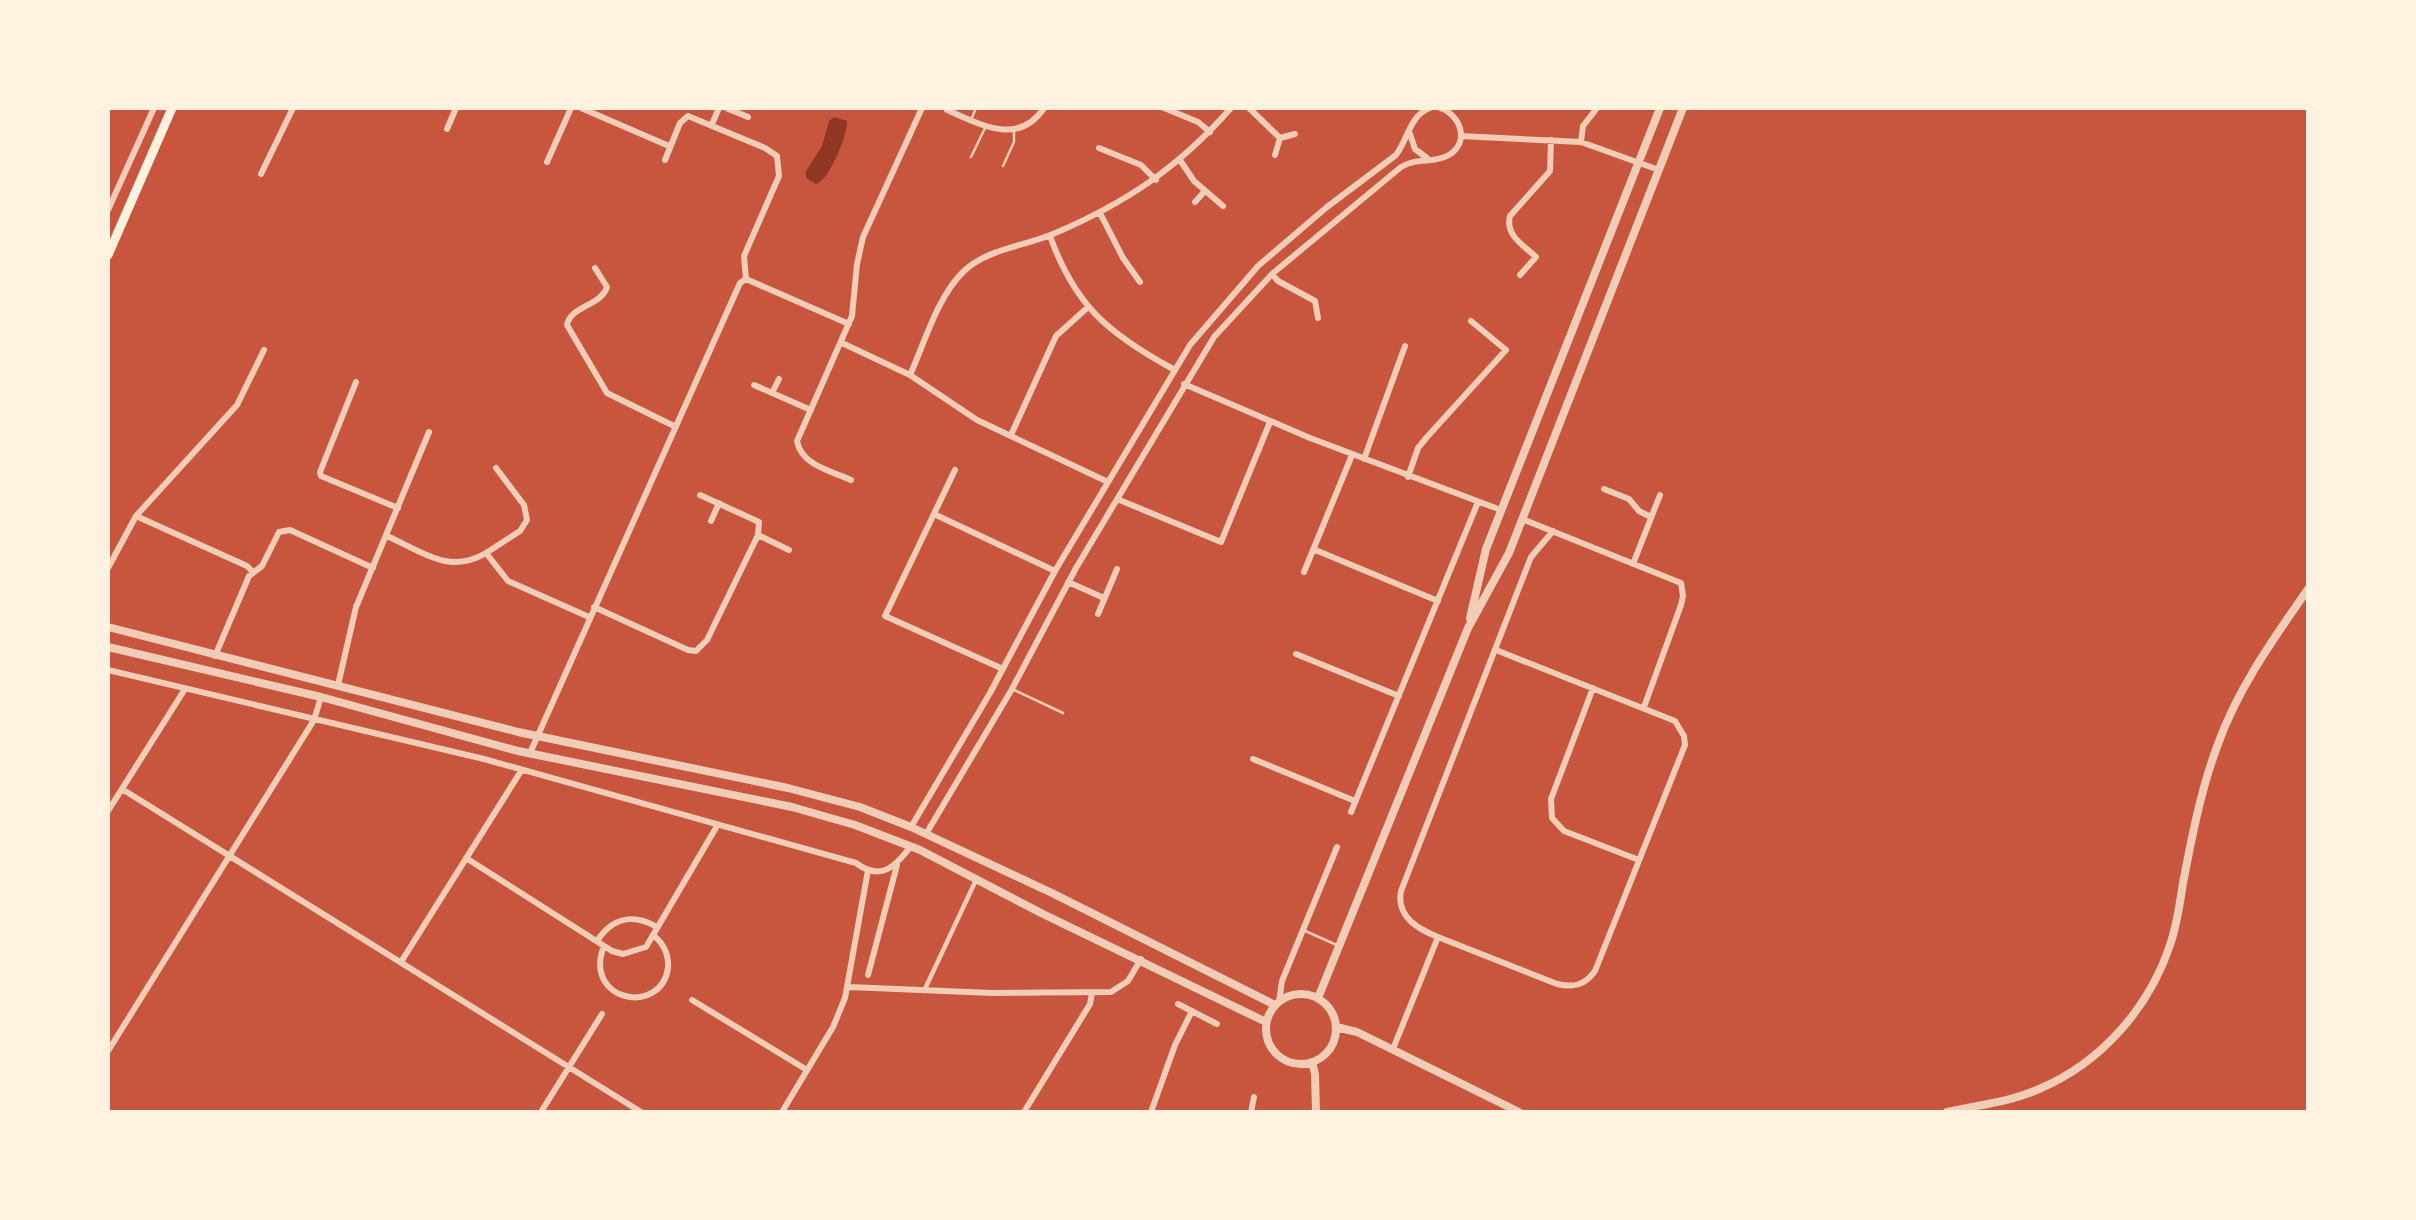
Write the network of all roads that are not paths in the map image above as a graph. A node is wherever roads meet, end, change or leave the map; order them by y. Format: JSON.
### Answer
{"nodes":[{"id":1,"x":154,"y":108,"type":"edge"},
{"id":2,"x":172,"y":108,"type":"edge"},
{"id":3,"x":293,"y":108,"type":"edge"},
{"id":4,"x":456,"y":108,"type":"edge"},
{"id":5,"x":571,"y":108,"type":"edge"},
{"id":6,"x":581,"y":108,"type":"edge"},
{"id":7,"x":719,"y":108,"type":"edge"},
{"id":8,"x":726,"y":108,"type":"edge"},
{"id":9,"x":922,"y":108,"type":"edge"},
{"id":10,"x":976,"y":108,"type":"edge"},
{"id":11,"x":1044,"y":108,"type":"edge"},
{"id":12,"x":1164,"y":108,"type":"edge"},
{"id":13,"x":1231,"y":108,"type":"edge"},
{"id":14,"x":1249,"y":108,"type":"edge"},
{"id":15,"x":1430,"y":108,"type":"edge"},
{"id":16,"x":1440,"y":108,"type":"edge"},
{"id":17,"x":1597,"y":108,"type":"edge"},
{"id":18,"x":1660,"y":108,"type":"edge"},
{"id":19,"x":1683,"y":108,"type":"edge"},
{"id":20,"x":947,"y":110,"type":"edge"},
{"id":21,"x":748,"y":117,"type":"dead end"},
{"id":22,"x":971,"y":120,"type":"junction"},
{"id":23,"x":712,"y":124,"type":"junction"},
{"id":24,"x":986,"y":126,"type":"junction"},
{"id":25,"x":447,"y":129,"type":"dead end"},
{"id":26,"x":1014,"y":131,"type":"junction"},
{"id":27,"x":1210,"y":132,"type":"junction"},
{"id":28,"x":1410,"y":133,"type":"junction"},
{"id":29,"x":1295,"y":134,"type":"dead end"},
{"id":30,"x":1461,"y":136,"type":"junction"},
{"id":31,"x":1280,"y":138,"type":"junction"},
{"id":32,"x":1551,"y":140,"type":"junction"},
{"id":33,"x":1580,"y":142,"type":"junction"},
{"id":34,"x":670,"y":146,"type":"junction"},
{"id":35,"x":1100,"y":148,"type":"dead end"},
{"id":36,"x":1275,"y":155,"type":"dead end"},
{"id":37,"x":971,"y":157,"type":"dead end"},
{"id":38,"x":1429,"y":158,"type":"junction"},
{"id":39,"x":665,"y":160,"type":"dead end"},
{"id":40,"x":1180,"y":160,"type":"junction"},
{"id":41,"x":547,"y":162,"type":"dead end"},
{"id":42,"x":1639,"y":164,"type":"junction"},
{"id":43,"x":1003,"y":166,"type":"dead end"},
{"id":44,"x":1659,"y":170,"type":"junction"},
{"id":45,"x":261,"y":174,"type":"dead end"},
{"id":46,"x":1156,"y":180,"type":"junction"},
{"id":47,"x":1205,"y":191,"type":"junction"},
{"id":48,"x":1195,"y":202,"type":"dead end"},
{"id":49,"x":1223,"y":206,"type":"dead end"},
{"id":50,"x":108,"y":209,"type":"edge"},
{"id":51,"x":1100,"y":213,"type":"junction"},
{"id":52,"x":1050,"y":236,"type":"junction"},
{"id":53,"x":108,"y":255,"type":"edge"},
{"id":54,"x":595,"y":268,"type":"dead end"},
{"id":55,"x":1272,"y":274,"type":"junction"},
{"id":56,"x":1520,"y":275,"type":"dead end"},
{"id":57,"x":746,"y":279,"type":"junction"},
{"id":58,"x":1140,"y":282,"type":"dead end"},
{"id":59,"x":1319,"y":293,"type":"dead end"},
{"id":60,"x":1315,"y":301,"type":"junction"},
{"id":61,"x":1087,"y":308,"type":"junction"},
{"id":62,"x":1318,"y":318,"type":"dead end"},
{"id":63,"x":1471,"y":321,"type":"dead end"},
{"id":64,"x":849,"y":324,"type":"junction"},
{"id":65,"x":1202,"y":328,"type":"junction"},
{"id":66,"x":1214,"y":337,"type":"junction"},
{"id":67,"x":842,"y":344,"type":"junction"},
{"id":68,"x":1405,"y":346,"type":"dead end"},
{"id":69,"x":264,"y":350,"type":"dead end"},
{"id":70,"x":1173,"y":369,"type":"junction"},
{"id":71,"x":910,"y":375,"type":"junction"},
{"id":72,"x":779,"y":379,"type":"dead end"},
{"id":73,"x":356,"y":382,"type":"dead end"},
{"id":74,"x":1184,"y":384,"type":"junction"},
{"id":75,"x":754,"y":385,"type":"dead end"},
{"id":76,"x":772,"y":393,"type":"junction"},
{"id":77,"x":811,"y":410,"type":"junction"},
{"id":78,"x":1270,"y":422,"type":"junction"},
{"id":79,"x":676,"y":426,"type":"junction"},
{"id":80,"x":429,"y":432,"type":"dead end"},
{"id":81,"x":1011,"y":435,"type":"junction"},
{"id":82,"x":1352,"y":455,"type":"junction"},
{"id":83,"x":1364,"y":460,"type":"junction"},
{"id":84,"x":496,"y":468,"type":"dead end"},
{"id":85,"x":954,"y":470,"type":"dead end"},
{"id":86,"x":1408,"y":477,"type":"junction"},
{"id":87,"x":851,"y":480,"type":"dead end"},
{"id":88,"x":1108,"y":482,"type":"junction"},
{"id":89,"x":1604,"y":489,"type":"dead end"},
{"id":90,"x":700,"y":495,"type":"dead end"},
{"id":91,"x":1660,"y":495,"type":"dead end"},
{"id":92,"x":1117,"y":499,"type":"junction"},
{"id":93,"x":1478,"y":502,"type":"junction"},
{"id":94,"x":719,"y":503,"type":"junction"},
{"id":95,"x":398,"y":508,"type":"junction"},
{"id":96,"x":1501,"y":510,"type":"junction"},
{"id":97,"x":934,"y":514,"type":"junction"},
{"id":98,"x":1088,"y":515,"type":"junction"},
{"id":99,"x":136,"y":516,"type":"junction"},
{"id":100,"x":1651,"y":517,"type":"junction"},
{"id":101,"x":1522,"y":519,"type":"junction"},
{"id":102,"x":711,"y":521,"type":"dead end"},
{"id":103,"x":1102,"y":524,"type":"junction"},
{"id":104,"x":1553,"y":531,"type":"junction"},
{"id":105,"x":758,"y":535,"type":"junction"},
{"id":106,"x":387,"y":536,"type":"junction"},
{"id":107,"x":1313,"y":549,"type":"junction"},
{"id":108,"x":789,"y":550,"type":"dead end"},
{"id":109,"x":486,"y":553,"type":"junction"},
{"id":110,"x":1633,"y":564,"type":"junction"},
{"id":111,"x":108,"y":568,"type":"edge"},
{"id":112,"x":373,"y":568,"type":"junction"},
{"id":113,"x":1116,"y":569,"type":"dead end"},
{"id":114,"x":1055,"y":571,"type":"junction"},
{"id":115,"x":253,"y":572,"type":"junction"},
{"id":116,"x":1304,"y":572,"type":"dead end"},
{"id":117,"x":1068,"y":582,"type":"junction"},
{"id":118,"x":2308,"y":589,"type":"edge"},
{"id":119,"x":1104,"y":598,"type":"junction"},
{"id":120,"x":1438,"y":601,"type":"junction"},
{"id":121,"x":594,"y":607,"type":"junction"},
{"id":122,"x":1098,"y":614,"type":"dead end"},
{"id":123,"x":589,"y":617,"type":"junction"},
{"id":124,"x":108,"y":627,"type":"edge"},
{"id":125,"x":1468,"y":628,"type":"junction"},
{"id":126,"x":108,"y":647,"type":"edge"},
{"id":127,"x":1496,"y":650,"type":"junction"},
{"id":128,"x":1296,"y":654,"type":"dead end"},
{"id":129,"x":215,"y":656,"type":"junction"},
{"id":130,"x":1003,"y":669,"type":"junction"},
{"id":131,"x":108,"y":670,"type":"edge"},
{"id":132,"x":323,"y":682,"type":"junction"},
{"id":133,"x":338,"y":685,"type":"junction"},
{"id":134,"x":1593,"y":688,"type":"junction"},
{"id":135,"x":185,"y":689,"type":"junction"},
{"id":136,"x":1012,"y":689,"type":"junction"},
{"id":137,"x":1399,"y":696,"type":"junction"},
{"id":138,"x":321,"y":697,"type":"junction"},
{"id":139,"x":1644,"y":707,"type":"junction"},
{"id":140,"x":1063,"y":713,"type":"dead end"},
{"id":141,"x":314,"y":720,"type":"junction"},
{"id":142,"x":537,"y":736,"type":"junction"},
{"id":143,"x":530,"y":753,"type":"junction"},
{"id":144,"x":1253,"y":759,"type":"dead end"},
{"id":145,"x":521,"y":771,"type":"junction"},
{"id":146,"x":122,"y":789,"type":"junction"},
{"id":147,"x":1355,"y":801,"type":"junction"},
{"id":148,"x":108,"y":811,"type":"edge"},
{"id":149,"x":1351,"y":812,"type":"dead end"},
{"id":150,"x":717,"y":826,"type":"junction"},
{"id":151,"x":911,"y":827,"type":"junction"},
{"id":152,"x":926,"y":834,"type":"junction"},
{"id":153,"x":911,"y":846,"type":"junction"},
{"id":154,"x":1337,"y":847,"type":"dead end"},
{"id":155,"x":231,"y":857,"type":"junction"},
{"id":156,"x":466,"y":858,"type":"junction"},
{"id":157,"x":1639,"y":860,"type":"junction"},
{"id":158,"x":897,"y":865,"type":"junction"},
{"id":159,"x":868,"y":870,"type":"junction"},
{"id":160,"x":977,"y":880,"type":"junction"},
{"id":161,"x":657,"y":927,"type":"junction"},
{"id":162,"x":1303,"y":930,"type":"junction"},
{"id":163,"x":653,"y":935,"type":"junction"},
{"id":164,"x":1438,"y":937,"type":"junction"},
{"id":165,"x":597,"y":941,"type":"junction"},
{"id":166,"x":604,"y":946,"type":"junction"},
{"id":167,"x":1339,"y":946,"type":"junction"},
{"id":168,"x":1141,"y":959,"type":"junction"},
{"id":169,"x":401,"y":962,"type":"junction"},
{"id":170,"x":868,"y":975,"type":"joint"},
{"id":171,"x":849,"y":987,"type":"junction"},
{"id":172,"x":868,"y":990,"type":"junction"},
{"id":173,"x":924,"y":991,"type":"junction"},
{"id":174,"x":1092,"y":993,"type":"junction"},
{"id":175,"x":1318,"y":998,"type":"junction"},
{"id":176,"x":692,"y":1000,"type":"dead end"},
{"id":177,"x":1277,"y":1003,"type":"junction"},
{"id":178,"x":1178,"y":1004,"type":"dead end"},
{"id":179,"x":1192,"y":1011,"type":"junction"},
{"id":180,"x":602,"y":1014,"type":"dead end"},
{"id":181,"x":1266,"y":1022,"type":"junction"},
{"id":182,"x":1217,"y":1024,"type":"dead end"},
{"id":183,"x":1336,"y":1027,"type":"junction"},
{"id":184,"x":1393,"y":1049,"type":"junction"},
{"id":185,"x":108,"y":1051,"type":"edge"},
{"id":186,"x":1311,"y":1062,"type":"junction"},
{"id":187,"x":570,"y":1067,"type":"junction"},
{"id":188,"x":807,"y":1070,"type":"junction"},
{"id":189,"x":1254,"y":1097,"type":"dead end"},
{"id":190,"x":541,"y":1111,"type":"edge"},
{"id":191,"x":641,"y":1111,"type":"edge"},
{"id":192,"x":782,"y":1111,"type":"edge"},
{"id":193,"x":1024,"y":1111,"type":"edge"},
{"id":194,"x":1151,"y":1111,"type":"edge"},
{"id":195,"x":1251,"y":1111,"type":"edge"},
{"id":196,"x":1316,"y":1111,"type":"edge"},
{"id":197,"x":1519,"y":1111,"type":"edge"},
{"id":198,"x":1947,"y":1111,"type":"edge"}],
"edges":[{"from":1,"to":50,"type":"street"},
{"from":2,"to":53,"type":"main road"},
{"from":3,"to":45,"type":"street"},
{"from":4,"to":25,"type":"street"},
{"from":5,"to":41,"type":"street"},
{"from":6,"to":34,"type":"street"},
{"from":7,"to":23,"type":"street"},
{"from":8,"to":21,"type":"street"},
{"from":9,"to":64,"type":"street"},
{"from":10,"to":22,"type":"lane"},
{"from":11,"to":26,"type":"street"},
{"from":12,"to":27,"type":"street"},
{"from":13,"to":27,"type":"street"},
{"from":14,"to":31,"type":"street"},
{"from":15,"to":28,"type":"street"},
{"from":16,"to":30,"type":"street"},
{"from":17,"to":33,"type":"street"},
{"from":18,"to":42,"type":"street"},
{"from":19,"to":44,"type":"street"},
{"from":20,"to":22,"type":"street"},
{"from":22,"to":24,"type":"street"},
{"from":23,"to":34,"type":"street"},
{"from":23,"to":57,"type":"street"},
{"from":24,"to":26,"type":"street"},
{"from":24,"to":37,"type":"lane"},
{"from":26,"to":43,"type":"lane"},
{"from":27,"to":40,"type":"street"},
{"from":28,"to":38,"type":"street"},
{"from":28,"to":65,"type":"street"},
{"from":29,"to":31,"type":"street"},
{"from":30,"to":32,"type":"street"},
{"from":30,"to":38,"type":"street"},
{"from":31,"to":36,"type":"street"},
{"from":32,"to":33,"type":"street"},
{"from":32,"to":56,"type":"street"},
{"from":33,"to":42,"type":"street"},
{"from":34,"to":39,"type":"street"},
{"from":35,"to":46,"type":"street"},
{"from":38,"to":55,"type":"street"},
{"from":40,"to":46,"type":"street"},
{"from":40,"to":47,"type":"street"},
{"from":42,"to":44,"type":"street"},
{"from":42,"to":96,"type":"street"},
{"from":44,"to":101,"type":"street"},
{"from":46,"to":51,"type":"street"},
{"from":47,"to":48,"type":"street"},
{"from":47,"to":49,"type":"street"},
{"from":51,"to":52,"type":"street"},
{"from":51,"to":58,"type":"street"},
{"from":52,"to":61,"type":"street"},
{"from":52,"to":71,"type":"street"},
{"from":54,"to":79,"type":"street"},
{"from":55,"to":60,"type":"street"},
{"from":55,"to":66,"type":"street"},
{"from":57,"to":64,"type":"street"},
{"from":57,"to":79,"type":"street"},
{"from":59,"to":60,"type":"street"},
{"from":60,"to":62,"type":"street"},
{"from":61,"to":70,"type":"street"},
{"from":61,"to":81,"type":"street"},
{"from":63,"to":86,"type":"street"},
{"from":64,"to":67,"type":"street"},
{"from":65,"to":66,"type":"street"},
{"from":65,"to":70,"type":"street"},
{"from":66,"to":74,"type":"street"},
{"from":67,"to":71,"type":"street"},
{"from":67,"to":77,"type":"street"},
{"from":68,"to":83,"type":"street"},
{"from":69,"to":99,"type":"street"},
{"from":70,"to":88,"type":"street"},
{"from":71,"to":81,"type":"street"},
{"from":72,"to":76,"type":"street"},
{"from":73,"to":95,"type":"street"},
{"from":74,"to":78,"type":"street"},
{"from":74,"to":92,"type":"street"},
{"from":75,"to":76,"type":"street"},
{"from":76,"to":77,"type":"street"},
{"from":77,"to":87,"type":"street"},
{"from":78,"to":82,"type":"street"},
{"from":78,"to":92,"type":"street"},
{"from":79,"to":121,"type":"street"},
{"from":80,"to":95,"type":"street"},
{"from":81,"to":88,"type":"street"},
{"from":82,"to":83,"type":"street"},
{"from":82,"to":107,"type":"street"},
{"from":83,"to":86,"type":"street"},
{"from":84,"to":109,"type":"street"},
{"from":85,"to":97,"type":"street"},
{"from":86,"to":93,"type":"street"},
{"from":88,"to":98,"type":"street"},
{"from":89,"to":100,"type":"street"},
{"from":90,"to":94,"type":"street"},
{"from":91,"to":100,"type":"street"},
{"from":92,"to":103,"type":"street"},
{"from":93,"to":96,"type":"street"},
{"from":93,"to":120,"type":"street"},
{"from":94,"to":102,"type":"street"},
{"from":94,"to":105,"type":"street"},
{"from":95,"to":106,"type":"street"},
{"from":96,"to":125,"type":"street"},
{"from":97,"to":114,"type":"street"},
{"from":97,"to":130,"type":"street"},
{"from":98,"to":103,"type":"street"},
{"from":98,"to":114,"type":"street"},
{"from":99,"to":111,"type":"street"},
{"from":99,"to":115,"type":"street"},
{"from":100,"to":110,"type":"street"},
{"from":101,"to":104,"type":"street"},
{"from":101,"to":125,"type":"street"},
{"from":103,"to":117,"type":"street"},
{"from":104,"to":110,"type":"street"},
{"from":104,"to":127,"type":"street"},
{"from":105,"to":108,"type":"street"},
{"from":105,"to":121,"type":"street"},
{"from":106,"to":109,"type":"street"},
{"from":106,"to":112,"type":"street"},
{"from":107,"to":116,"type":"street"},
{"from":107,"to":120,"type":"street"},
{"from":109,"to":123,"type":"street"},
{"from":110,"to":139,"type":"street"},
{"from":112,"to":115,"type":"street"},
{"from":112,"to":133,"type":"street"},
{"from":113,"to":119,"type":"street"},
{"from":114,"to":130,"type":"street"},
{"from":115,"to":129,"type":"street"},
{"from":117,"to":119,"type":"street"},
{"from":117,"to":136,"type":"street"},
{"from":118,"to":198,"type":"street"},
{"from":119,"to":122,"type":"street"},
{"from":120,"to":137,"type":"street"},
{"from":121,"to":123,"type":"street"},
{"from":123,"to":142,"type":"street"},
{"from":124,"to":129,"type":"street"},
{"from":125,"to":167,"type":"street"},
{"from":126,"to":138,"type":"street"},
{"from":127,"to":134,"type":"street"},
{"from":127,"to":164,"type":"street"},
{"from":128,"to":137,"type":"street"},
{"from":129,"to":132,"type":"street"},
{"from":130,"to":151,"type":"street"},
{"from":131,"to":135,"type":"street"},
{"from":132,"to":133,"type":"street"},
{"from":132,"to":138,"type":"street"},
{"from":133,"to":142,"type":"street"},
{"from":134,"to":139,"type":"street"},
{"from":134,"to":157,"type":"street"},
{"from":135,"to":141,"type":"street"},
{"from":135,"to":146,"type":"street"},
{"from":136,"to":140,"type":"lane"},
{"from":136,"to":152,"type":"street"},
{"from":137,"to":147,"type":"street"},
{"from":138,"to":141,"type":"street"},
{"from":138,"to":143,"type":"street"},
{"from":139,"to":157,"type":"street"},
{"from":141,"to":145,"type":"street"},
{"from":141,"to":155,"type":"street"},
{"from":142,"to":143,"type":"street"},
{"from":142,"to":151,"type":"street"},
{"from":143,"to":153,"type":"street"},
{"from":144,"to":147,"type":"street"},
{"from":145,"to":150,"type":"street"},
{"from":145,"to":156,"type":"street"},
{"from":146,"to":148,"type":"street"},
{"from":146,"to":155,"type":"street"},
{"from":147,"to":149,"type":"street"},
{"from":150,"to":159,"type":"street"},
{"from":150,"to":161,"type":"street"},
{"from":151,"to":152,"type":"street"},
{"from":151,"to":153,"type":"street"},
{"from":152,"to":153,"type":"street"},
{"from":152,"to":177,"type":"street"},
{"from":153,"to":158,"type":"street"},
{"from":153,"to":160,"type":"street"},
{"from":154,"to":162,"type":"street"},
{"from":155,"to":169,"type":"street"},
{"from":155,"to":185,"type":"street"},
{"from":156,"to":165,"type":"street"},
{"from":156,"to":169,"type":"street"},
{"from":157,"to":164,"type":"street"},
{"from":158,"to":159,"type":"street"},
{"from":158,"to":170,"type":"street"},
{"from":159,"to":171,"type":"street"},
{"from":160,"to":168,"type":"street"},
{"from":160,"to":173,"type":"street"},
{"from":161,"to":163,"type":"street"},
{"from":161,"to":165,"type":"street"},
{"from":162,"to":167,"type":"lane"},
{"from":162,"to":177,"type":"street"},
{"from":163,"to":166,"type":"street"},
{"from":163,"to":166,"type":"street"},
{"from":164,"to":184,"type":"street"},
{"from":165,"to":166,"type":"street"},
{"from":167,"to":175,"type":"street"},
{"from":168,"to":174,"type":"street"},
{"from":168,"to":181,"type":"street"},
{"from":169,"to":187,"type":"street"},
{"from":170,"to":172,"type":"street"},
{"from":171,"to":172,"type":"street"},
{"from":171,"to":188,"type":"street"},
{"from":172,"to":173,"type":"street"},
{"from":173,"to":174,"type":"street"},
{"from":174,"to":193,"type":"street"},
{"from":175,"to":177,"type":"street"},
{"from":175,"to":183,"type":"street"},
{"from":176,"to":188,"type":"street"},
{"from":177,"to":181,"type":"street"},
{"from":178,"to":179,"type":"street"},
{"from":179,"to":182,"type":"street"},
{"from":179,"to":194,"type":"street"},
{"from":180,"to":187,"type":"street"},
{"from":181,"to":186,"type":"street"},
{"from":183,"to":184,"type":"street"},
{"from":183,"to":186,"type":"street"},
{"from":184,"to":197,"type":"street"},
{"from":186,"to":196,"type":"street"},
{"from":187,"to":190,"type":"street"},
{"from":187,"to":191,"type":"street"},
{"from":188,"to":192,"type":"street"},
{"from":189,"to":195,"type":"street"}]}
